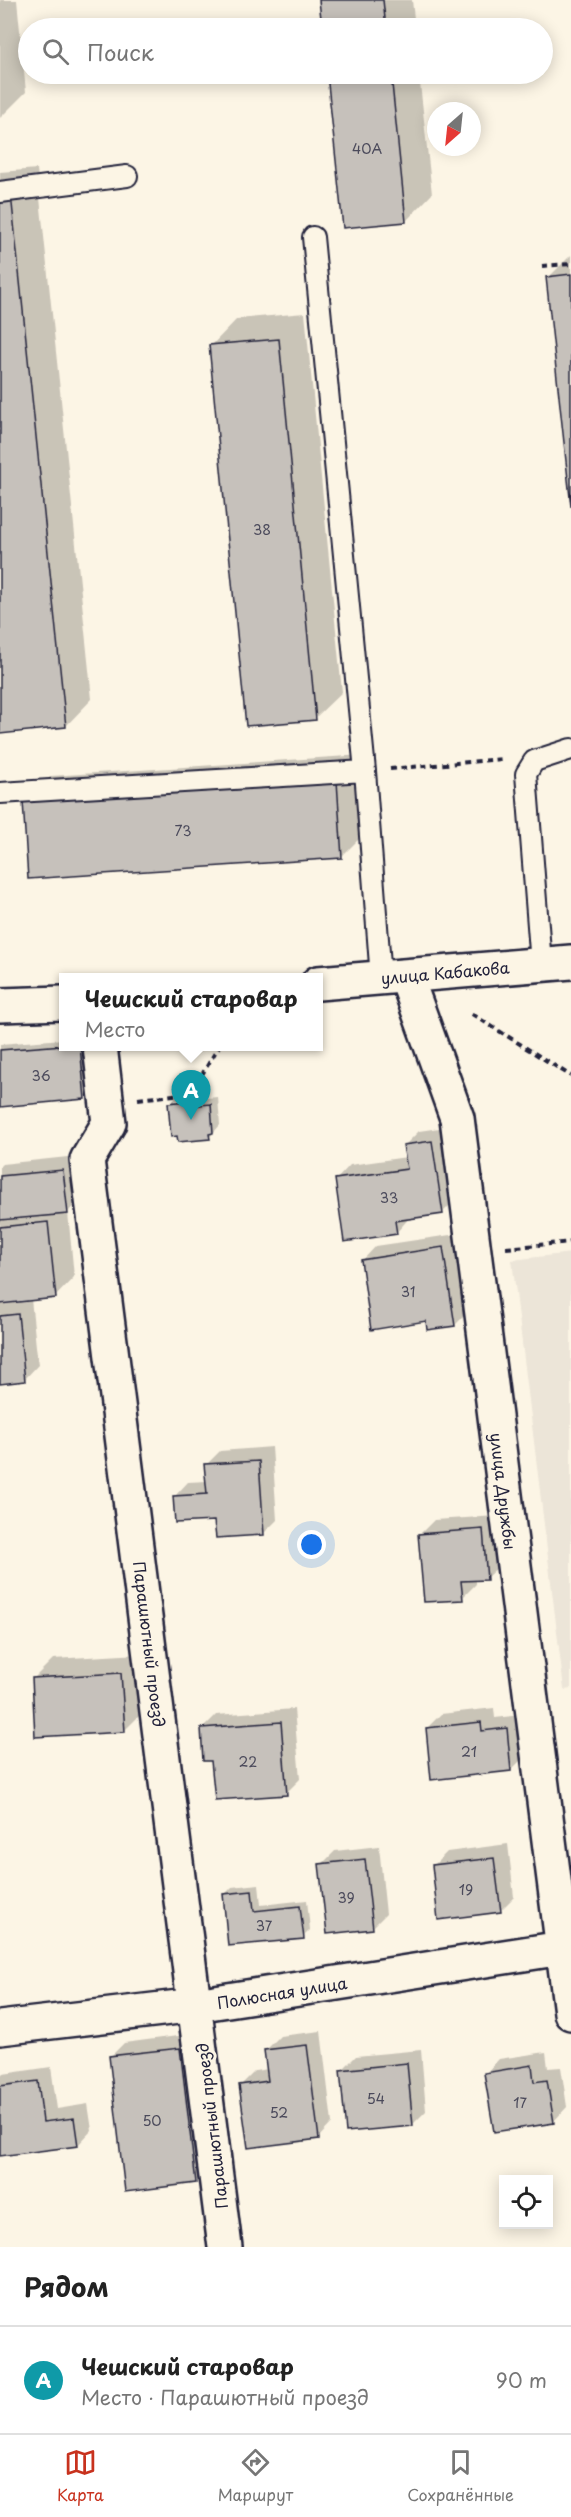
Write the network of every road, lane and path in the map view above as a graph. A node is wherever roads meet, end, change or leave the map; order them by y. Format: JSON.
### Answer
{"nodes":[{"id":1,"x":127,"y":176,"type":"dead end"},
{"id":2,"x":0,"y":192,"type":"edge"},
{"id":3,"x":313,"y":237,"type":"dead end"},
{"id":4,"x":571,"y":264,"type":"edge"},
{"id":5,"x":542,"y":266,"type":"dead end"},
{"id":6,"x":571,"y":749,"type":"edge"},
{"id":7,"x":529,"y":767,"type":"junction"},
{"id":8,"x":365,"y":771,"type":"junction"},
{"id":9,"x":0,"y":793,"type":"edge"},
{"id":10,"x":556,"y":963,"type":"edge"},
{"id":11,"x":394,"y":977,"type":"junction"},
{"id":12,"x":323,"y":982,"type":"edge"},
{"id":13,"x":59,"y":1003,"type":"edge"},
{"id":14,"x":0,"y":1005,"type":"edge"},
{"id":15,"x":472,"y":1014,"type":"dead end"},
{"id":16,"x":100,"y":1051,"type":"edge"},
{"id":17,"x":217,"y":1051,"type":"edge"},
{"id":18,"x":571,"y":1076,"type":"edge"},
{"id":19,"x":106,"y":1102,"type":"junction"},
{"id":20,"x":571,"y":1242,"type":"edge"},
{"id":21,"x":474,"y":1251,"type":"junction"},
{"id":22,"x":562,"y":1948,"type":"junction"},
{"id":23,"x":196,"y":2005,"type":"junction"},
{"id":24,"x":571,"y":2013,"type":"edge"},
{"id":25,"x":0,"y":2028,"type":"edge"},
{"id":26,"x":225,"y":2247,"type":"edge"}],
"edges":[{"from":1,"to":2,"type":"lane"},
{"from":3,"to":8,"type":"lane"},
{"from":4,"to":5,"type":"path"},
{"from":6,"to":7,"type":"lane"},
{"from":7,"to":8,"type":"path"},
{"from":7,"to":10,"type":"lane"},
{"from":8,"to":9,"type":"lane"},
{"from":8,"to":11,"type":"lane"},
{"from":10,"to":11,"type":"street","name":"улица Кабакова"},
{"from":11,"to":12,"type":"street","name":"улица Кабакова"},
{"from":11,"to":21,"type":"street","name":"улица Дружбы"},
{"from":13,"to":14,"type":"street"},
{"from":15,"to":18,"type":"path"},
{"from":16,"to":19,"type":"street","name":"Парашютный проезд"},
{"from":17,"to":19,"type":"path"},
{"from":19,"to":23,"type":"street","name":"Парашютный проезд"},
{"from":20,"to":21,"type":"path"},
{"from":21,"to":22,"type":"street","name":"улица Дружбы"},
{"from":22,"to":23,"type":"street","name":"Полюсная улица"},
{"from":22,"to":24,"type":"street","name":"улица Дружбы"},
{"from":23,"to":25,"type":"street","name":"Полюсная улица"},
{"from":23,"to":26,"type":"street","name":"Парашютный проезд"}]}
